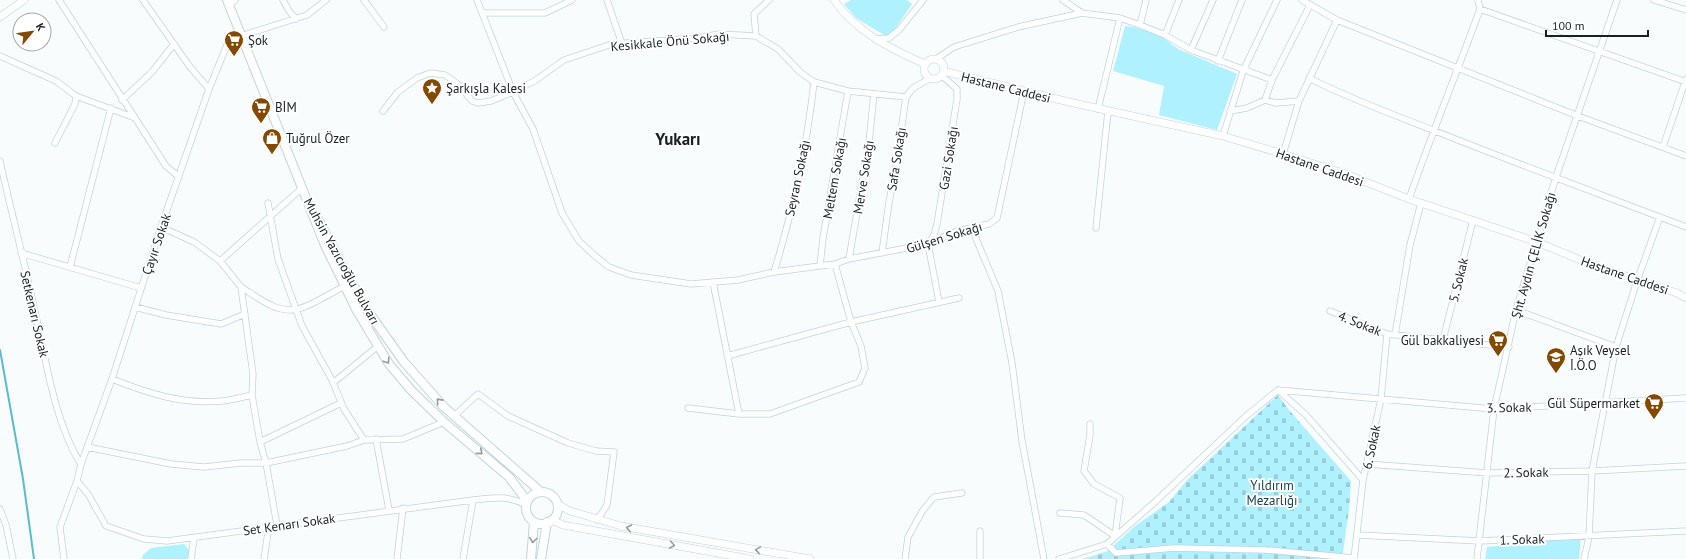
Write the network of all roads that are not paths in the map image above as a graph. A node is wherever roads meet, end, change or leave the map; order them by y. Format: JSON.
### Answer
{"nodes":[{"id":1,"x":24,"y":0,"type":"edge"},
{"id":2,"x":59,"y":0,"type":"edge"},
{"id":3,"x":143,"y":0,"type":"edge"},
{"id":4,"x":283,"y":0,"type":"edge"},
{"id":5,"x":326,"y":0,"type":"edge"},
{"id":6,"x":364,"y":0,"type":"edge"},
{"id":7,"x":477,"y":0,"type":"edge"},
{"id":8,"x":572,"y":0,"type":"edge"},
{"id":9,"x":607,"y":0,"type":"edge"},
{"id":10,"x":768,"y":0,"type":"edge"},
{"id":11,"x":834,"y":0,"type":"edge"},
{"id":12,"x":923,"y":0,"type":"edge"},
{"id":13,"x":1062,"y":0,"type":"edge"},
{"id":14,"x":1146,"y":0,"type":"edge"},
{"id":15,"x":1179,"y":0,"type":"edge"},
{"id":16,"x":1213,"y":0,"type":"edge"},
{"id":17,"x":1242,"y":0,"type":"edge"},
{"id":18,"x":1277,"y":0,"type":"edge"},
{"id":19,"x":1302,"y":0,"type":"edge"},
{"id":20,"x":1478,"y":0,"type":"edge"},
{"id":21,"x":1616,"y":0,"type":"edge"},
{"id":22,"x":1654,"y":0,"type":"edge"},
{"id":23,"x":230,"y":2,"type":"edge"},
{"id":24,"x":1310,"y":5,"type":"junction"},
{"id":25,"x":1480,"y":9,"type":"junction"},
{"id":26,"x":1686,"y":10,"type":"edge"},
{"id":27,"x":483,"y":13,"type":"junction"},
{"id":28,"x":1082,"y":13,"type":"junction"},
{"id":29,"x":0,"y":17,"type":"edge"},
{"id":30,"x":1120,"y":18,"type":"junction"},
{"id":31,"x":296,"y":19,"type":"junction"},
{"id":32,"x":1337,"y":20,"type":"junction"},
{"id":33,"x":1140,"y":24,"type":"junction"},
{"id":34,"x":384,"y":27,"type":"dead end"},
{"id":35,"x":240,"y":32,"type":"junction"},
{"id":36,"x":1165,"y":35,"type":"junction"},
{"id":37,"x":756,"y":36,"type":"junction"},
{"id":38,"x":874,"y":39,"type":"junction"},
{"id":39,"x":174,"y":44,"type":"junction"},
{"id":40,"x":622,"y":44,"type":"junction"},
{"id":41,"x":1191,"y":50,"type":"junction"},
{"id":42,"x":1598,"y":51,"type":"junction"},
{"id":43,"x":0,"y":56,"type":"edge"},
{"id":44,"x":936,"y":59,"type":"junction"},
{"id":45,"x":1218,"y":61,"type":"junction"},
{"id":46,"x":925,"y":64,"type":"junction"},
{"id":47,"x":1459,"y":69,"type":"junction"},
{"id":48,"x":1243,"y":71,"type":"junction"},
{"id":49,"x":942,"y":73,"type":"junction"},
{"id":50,"x":931,"y":78,"type":"junction"},
{"id":51,"x":1310,"y":78,"type":"junction"},
{"id":52,"x":1272,"y":80,"type":"junction"},
{"id":53,"x":1686,"y":81,"type":"edge"},
{"id":54,"x":814,"y":82,"type":"junction"},
{"id":55,"x":209,"y":89,"type":"junction"},
{"id":56,"x":848,"y":90,"type":"junction"},
{"id":57,"x":1024,"y":91,"type":"junction"},
{"id":58,"x":513,"y":92,"type":"junction"},
{"id":59,"x":874,"y":94,"type":"junction"},
{"id":60,"x":76,"y":96,"type":"junction"},
{"id":61,"x":906,"y":97,"type":"junction"},
{"id":62,"x":122,"y":100,"type":"junction"},
{"id":63,"x":1265,"y":100,"type":"junction"},
{"id":64,"x":1299,"y":100,"type":"junction"},
{"id":65,"x":111,"y":108,"type":"junction"},
{"id":66,"x":1098,"y":109,"type":"junction"},
{"id":67,"x":383,"y":111,"type":"dead end"},
{"id":68,"x":1108,"y":111,"type":"junction"},
{"id":69,"x":1230,"y":111,"type":"junction"},
{"id":70,"x":1578,"y":116,"type":"junction"},
{"id":71,"x":135,"y":118,"type":"junction"},
{"id":72,"x":1433,"y":130,"type":"junction"},
{"id":73,"x":1222,"y":136,"type":"junction"},
{"id":74,"x":54,"y":143,"type":"dead end"},
{"id":75,"x":1663,"y":147,"type":"junction"},
{"id":76,"x":1283,"y":154,"type":"junction"},
{"id":77,"x":1686,"y":156,"type":"edge"},
{"id":78,"x":0,"y":161,"type":"edge"},
{"id":79,"x":180,"y":177,"type":"junction"},
{"id":80,"x":1556,"y":177,"type":"junction"},
{"id":81,"x":301,"y":189,"type":"junction"},
{"id":82,"x":1409,"y":199,"type":"junction"},
{"id":83,"x":268,"y":203,"type":"dead end"},
{"id":84,"x":1421,"y":203,"type":"junction"},
{"id":85,"x":269,"y":216,"type":"junction"},
{"id":86,"x":1660,"y":217,"type":"junction"},
{"id":87,"x":1473,"y":220,"type":"junction"},
{"id":88,"x":161,"y":227,"type":"junction"},
{"id":89,"x":1686,"y":227,"type":"edge"},
{"id":90,"x":1096,"y":228,"type":"dead end"},
{"id":91,"x":972,"y":229,"type":"junction"},
{"id":92,"x":1537,"y":242,"type":"junction"},
{"id":93,"x":928,"y":244,"type":"junction"},
{"id":94,"x":21,"y":253,"type":"junction"},
{"id":95,"x":882,"y":253,"type":"junction"},
{"id":96,"x":849,"y":260,"type":"junction"},
{"id":97,"x":220,"y":261,"type":"junction"},
{"id":98,"x":835,"y":264,"type":"junction"},
{"id":99,"x":820,"y":266,"type":"junction"},
{"id":100,"x":70,"y":267,"type":"junction"},
{"id":101,"x":774,"y":272,"type":"junction"},
{"id":102,"x":1637,"y":280,"type":"junction"},
{"id":103,"x":713,"y":282,"type":"junction"},
{"id":104,"x":345,"y":286,"type":"junction"},
{"id":105,"x":241,"y":287,"type":"junction"},
{"id":106,"x":141,"y":288,"type":"junction"},
{"id":107,"x":959,"y":298,"type":"dead end"},
{"id":108,"x":1686,"y":298,"type":"edge"},
{"id":109,"x":939,"y":302,"type":"junction"},
{"id":110,"x":135,"y":307,"type":"junction"},
{"id":111,"x":297,"y":310,"type":"junction"},
{"id":112,"x":1516,"y":310,"type":"junction"},
{"id":113,"x":1330,"y":311,"type":"dead end"},
{"id":114,"x":245,"y":314,"type":"junction"},
{"id":115,"x":852,"y":322,"type":"junction"},
{"id":116,"x":1387,"y":334,"type":"junction"},
{"id":117,"x":1395,"y":335,"type":"junction"},
{"id":118,"x":1443,"y":340,"type":"junction"},
{"id":119,"x":378,"y":346,"type":"junction"},
{"id":120,"x":1508,"y":347,"type":"junction"},
{"id":121,"x":1616,"y":347,"type":"junction"},
{"id":122,"x":728,"y":356,"type":"junction"},
{"id":123,"x":112,"y":379,"type":"junction"},
{"id":124,"x":333,"y":382,"type":"junction"},
{"id":125,"x":1278,"y":390,"type":"junction"},
{"id":126,"x":252,"y":395,"type":"junction"},
{"id":127,"x":1686,"y":398,"type":"edge"},
{"id":128,"x":1381,"y":399,"type":"junction"},
{"id":129,"x":341,"y":403,"type":"junction"},
{"id":130,"x":1604,"y":404,"type":"junction"},
{"id":131,"x":688,"y":408,"type":"dead end"},
{"id":132,"x":1494,"y":409,"type":"junction"},
{"id":133,"x":739,"y":414,"type":"junction"},
{"id":134,"x":454,"y":416,"type":"junction"},
{"id":135,"x":444,"y":422,"type":"junction"},
{"id":136,"x":1090,"y":424,"type":"dead end"},
{"id":137,"x":376,"y":439,"type":"junction"},
{"id":138,"x":364,"y":440,"type":"junction"},
{"id":139,"x":260,"y":442,"type":"junction"},
{"id":140,"x":87,"y":447,"type":"junction"},
{"id":141,"x":81,"y":464,"type":"junction"},
{"id":142,"x":266,"y":464,"type":"junction"},
{"id":143,"x":1367,"y":464,"type":"junction"},
{"id":144,"x":1686,"y":466,"type":"edge"},
{"id":145,"x":1592,"y":471,"type":"junction"},
{"id":146,"x":1488,"y":473,"type":"junction"},
{"id":147,"x":1364,"y":480,"type":"junction"},
{"id":148,"x":77,"y":481,"type":"junction"},
{"id":149,"x":541,"y":492,"type":"junction"},
{"id":150,"x":962,"y":493,"type":"dead end"},
{"id":151,"x":473,"y":500,"type":"junction"},
{"id":152,"x":527,"y":503,"type":"junction"},
{"id":153,"x":557,"y":504,"type":"junction"},
{"id":154,"x":403,"y":508,"type":"junction"},
{"id":155,"x":389,"y":510,"type":"junction"},
{"id":156,"x":0,"y":513,"type":"edge"},
{"id":157,"x":1060,"y":513,"type":"dead end"},
{"id":158,"x":597,"y":520,"type":"junction"},
{"id":159,"x":549,"y":521,"type":"junction"},
{"id":160,"x":534,"y":522,"type":"junction"},
{"id":161,"x":277,"y":525,"type":"junction"},
{"id":162,"x":269,"y":526,"type":"junction"},
{"id":163,"x":1686,"y":531,"type":"edge"},
{"id":164,"x":980,"y":532,"type":"dead end"},
{"id":165,"x":1357,"y":535,"type":"junction"},
{"id":166,"x":1115,"y":536,"type":"junction"},
{"id":167,"x":1589,"y":537,"type":"junction"},
{"id":168,"x":194,"y":538,"type":"junction"},
{"id":169,"x":1480,"y":541,"type":"junction"},
{"id":170,"x":1107,"y":544,"type":"junction"},
{"id":171,"x":13,"y":559,"type":"edge"},
{"id":172,"x":64,"y":559,"type":"edge"},
{"id":173,"x":191,"y":559,"type":"edge"},
{"id":174,"x":264,"y":559,"type":"edge"},
{"id":175,"x":397,"y":559,"type":"edge"},
{"id":176,"x":464,"y":559,"type":"edge"},
{"id":177,"x":531,"y":559,"type":"edge"},
{"id":178,"x":542,"y":559,"type":"edge"},
{"id":179,"x":750,"y":559,"type":"edge"},
{"id":180,"x":810,"y":559,"type":"edge"},
{"id":181,"x":905,"y":559,"type":"edge"},
{"id":182,"x":980,"y":559,"type":"edge"},
{"id":183,"x":1044,"y":559,"type":"edge"},
{"id":184,"x":1059,"y":559,"type":"edge"},
{"id":185,"x":1354,"y":559,"type":"edge"},
{"id":186,"x":1477,"y":559,"type":"edge"},
{"id":187,"x":1584,"y":559,"type":"edge"}],
"edges":[{"from":1,"to":29,"type":"street"},
{"from":2,"to":62,"type":"street"},
{"from":3,"to":39,"type":"street"},
{"from":4,"to":31,"type":"street"},
{"from":5,"to":31,"type":"street"},
{"from":6,"to":34,"type":"street"},
{"from":7,"to":27,"type":"street","name":"Gülşen Sokağı"},
{"from":8,"to":27,"type":"street"},
{"from":9,"to":40,"type":"street"},
{"from":10,"to":37,"type":"street"},
{"from":11,"to":38,"type":"street"},
{"from":12,"to":38,"type":"street"},
{"from":13,"to":28,"type":"street"},
{"from":14,"to":33,"type":"street"},
{"from":15,"to":36,"type":"street"},
{"from":16,"to":41,"type":"street"},
{"from":17,"to":45,"type":"street"},
{"from":18,"to":48,"type":"street"},
{"from":19,"to":24,"type":"street"},
{"from":20,"to":25,"type":"street"},
{"from":21,"to":42,"type":"street","name":"Şht. Aydın ÇELİK Sokağı"},
{"from":22,"to":26,"type":"street"},
{"from":23,"to":35,"type":"main road"},
{"from":24,"to":32,"type":"street"},
{"from":24,"to":52,"type":"street"},
{"from":25,"to":42,"type":"street"},
{"from":25,"to":47,"type":"street"},
{"from":27,"to":58,"type":"street","name":"Gülşen Sokağı"},
{"from":28,"to":30,"type":"street"},
{"from":28,"to":44,"type":"street"},
{"from":30,"to":33,"type":"street"},
{"from":30,"to":66,"type":"street"},
{"from":31,"to":35,"type":"street"},
{"from":32,"to":47,"type":"street"},
{"from":32,"to":51,"type":"street"},
{"from":33,"to":36,"type":"street"},
{"from":35,"to":55,"type":"street","name":"Çayır Sokak"},
{"from":35,"to":81,"type":"main road"},
{"from":36,"to":41,"type":"street"},
{"from":37,"to":40,"type":"street","name":"Kesikkale Önü Sokağı"},
{"from":37,"to":54,"type":"street"},
{"from":38,"to":46,"type":"street"},
{"from":39,"to":55,"type":"street"},
{"from":39,"to":62,"type":"street"},
{"from":40,"to":58,"type":"street","name":"Kesikkale Önü Sokağı"},
{"from":41,"to":45,"type":"street"},
{"from":42,"to":53,"type":"street"},
{"from":42,"to":70,"type":"street","name":"Şht. Aydın ÇELİK Sokağı"},
{"from":43,"to":60,"type":"street"},
{"from":44,"to":46,"type":"street"},
{"from":44,"to":49,"type":"street"},
{"from":45,"to":48,"type":"street"},
{"from":46,"to":50,"type":"street"},
{"from":47,"to":70,"type":"street"},
{"from":47,"to":72,"type":"street"},
{"from":48,"to":52,"type":"street"},
{"from":48,"to":69,"type":"street"},
{"from":49,"to":50,"type":"street"},
{"from":49,"to":57,"type":"street","name":"Hastane Caddesi"},
{"from":49,"to":93,"type":"street","name":"Gazi Sokağı"},
{"from":50,"to":61,"type":"street"},
{"from":51,"to":64,"type":"street"},
{"from":51,"to":72,"type":"street"},
{"from":52,"to":63,"type":"street"},
{"from":53,"to":75,"type":"street"},
{"from":54,"to":56,"type":"street"},
{"from":54,"to":101,"type":"street","name":"Seyran Sokağı"},
{"from":55,"to":79,"type":"street","name":"Çayır Sokak"},
{"from":56,"to":59,"type":"street"},
{"from":56,"to":99,"type":"street","name":"Meltem Sokağı"},
{"from":57,"to":66,"type":"street","name":"Hastane Caddesi"},
{"from":57,"to":91,"type":"street","name":"Gülşen Sokağı"},
{"from":58,"to":67,"type":"street","name":"Kesikkale Önü Sokağı"},
{"from":58,"to":103,"type":"street","name":"Gülşen Sokağı"},
{"from":59,"to":61,"type":"street"},
{"from":59,"to":96,"type":"street","name":"Merve Sokağı"},
{"from":60,"to":65,"type":"street"},
{"from":60,"to":74,"type":"street"},
{"from":61,"to":95,"type":"street","name":"Safa Sokağı"},
{"from":62,"to":71,"type":"street"},
{"from":63,"to":64,"type":"street"},
{"from":63,"to":69,"type":"street"},
{"from":64,"to":76,"type":"street"},
{"from":65,"to":71,"type":"street"},
{"from":65,"to":100,"type":"street"},
{"from":66,"to":68,"type":"street","name":"Hastane Caddesi"},
{"from":68,"to":73,"type":"street","name":"Hastane Caddesi"},
{"from":68,"to":90,"type":"street"},
{"from":69,"to":73,"type":"street"},
{"from":70,"to":75,"type":"street"},
{"from":70,"to":80,"type":"street","name":"Şht. Aydın ÇELİK Sokağı"},
{"from":71,"to":79,"type":"street"},
{"from":72,"to":80,"type":"street"},
{"from":72,"to":82,"type":"street"},
{"from":73,"to":76,"type":"street","name":"Hastane Caddesi"},
{"from":75,"to":77,"type":"street"},
{"from":76,"to":82,"type":"street","name":"Hastane Caddesi"},
{"from":78,"to":94,"type":"street","name":"Setkenarı Sokak"},
{"from":79,"to":88,"type":"street","name":"Çayır Sokak"},
{"from":80,"to":86,"type":"street"},
{"from":80,"to":92,"type":"street","name":"Şht. Aydın ÇELİK Sokağı"},
{"from":81,"to":85,"type":"street"},
{"from":81,"to":104,"type":"main road","name":"Muhsin Yazıcıoğlu Bulvarı"},
{"from":134,"to":81,"type":"main road","name":"Muhsin Yazıcıoğlu Bulvarı","one_way":true},
{"from":82,"to":84,"type":"street","name":"Hastane Caddesi"},
{"from":83,"to":85,"type":"street"},
{"from":84,"to":87,"type":"street","name":"Hastane Caddesi"},
{"from":84,"to":117,"type":"street"},
{"from":85,"to":97,"type":"street"},
{"from":85,"to":111,"type":"street"},
{"from":86,"to":89,"type":"street"},
{"from":86,"to":102,"type":"street"},
{"from":87,"to":92,"type":"street","name":"Hastane Caddesi"},
{"from":87,"to":118,"type":"street","name":"5. Sokak"},
{"from":88,"to":97,"type":"street"},
{"from":88,"to":106,"type":"street","name":"Çayır Sokak"},
{"from":91,"to":93,"type":"street","name":"Gülşen Sokağı"},
{"from":91,"to":183,"type":"street"},
{"from":92,"to":102,"type":"street","name":"Hastane Caddesi"},
{"from":92,"to":112,"type":"street","name":"Şht. Aydın ÇELİK Sokağı"},
{"from":93,"to":95,"type":"street","name":"Gülşen Sokağı"},
{"from":93,"to":109,"type":"street"},
{"from":94,"to":100,"type":"street"},
{"from":94,"to":141,"type":"street","name":"Setkenarı Sokak"},
{"from":95,"to":96,"type":"street","name":"Gülşen Sokağı"},
{"from":96,"to":98,"type":"street","name":"Gülşen Sokağı"},
{"from":97,"to":105,"type":"street"},
{"from":98,"to":99,"type":"street","name":"Gülşen Sokağı"},
{"from":98,"to":115,"type":"street"},
{"from":99,"to":101,"type":"street","name":"Gülşen Sokağı"},
{"from":100,"to":106,"type":"street"},
{"from":101,"to":103,"type":"street","name":"Gülşen Sokağı"},
{"from":102,"to":108,"type":"street","name":"Hastane Caddesi"},
{"from":102,"to":121,"type":"street"},
{"from":103,"to":122,"type":"street"},
{"from":104,"to":111,"type":"street"},
{"from":104,"to":119,"type":"main road","name":"Muhsin Yazıcıoğlu Bulvarı"},
{"from":105,"to":111,"type":"street"},
{"from":105,"to":114,"type":"street"},
{"from":106,"to":110,"type":"street","name":"Çayır Sokak"},
{"from":107,"to":109,"type":"street"},
{"from":109,"to":115,"type":"street"},
{"from":110,"to":114,"type":"street"},
{"from":110,"to":123,"type":"street","name":"Çayır Sokak"},
{"from":111,"to":124,"type":"street"},
{"from":112,"to":120,"type":"street","name":"Şht. Aydın ÇELİK Sokağı"},
{"from":112,"to":121,"type":"street"},
{"from":113,"to":116,"type":"street","name":"4. Sokak"},
{"from":114,"to":126,"type":"street"},
{"from":115,"to":122,"type":"street"},
{"from":115,"to":133,"type":"street"},
{"from":116,"to":117,"type":"street","name":"4. Sokak"},
{"from":116,"to":128,"type":"street","name":"6. Sokak"},
{"from":117,"to":118,"type":"street","name":"4. Sokak"},
{"from":118,"to":120,"type":"street","name":"4. Sokak"},
{"from":119,"to":124,"type":"street"},
{"from":119,"to":135,"type":"main road","name":"Muhsin Yazıcıoğlu Bulvarı","one_way":true},
{"from":120,"to":132,"type":"street","name":"Şht. Aydın ÇELİK Sokağı"},
{"from":121,"to":130,"type":"street"},
{"from":122,"to":133,"type":"street"},
{"from":123,"to":126,"type":"street"},
{"from":123,"to":140,"type":"street","name":"Çayır Sokak"},
{"from":124,"to":129,"type":"street"},
{"from":125,"to":128,"type":"street","name":"3. Sokak"},
{"from":125,"to":147,"type":"street"},
{"from":125,"to":166,"type":"street"},
{"from":126,"to":139,"type":"street"},
{"from":127,"to":130,"type":"street","name":"3. Sokak"},
{"from":128,"to":132,"type":"street","name":"3. Sokak"},
{"from":128,"to":143,"type":"street","name":"6. Sokak"},
{"from":129,"to":138,"type":"street"},
{"from":129,"to":139,"type":"street"},
{"from":130,"to":132,"type":"street","name":"3. Sokak"},
{"from":130,"to":145,"type":"street"},
{"from":131,"to":133,"type":"street"},
{"from":132,"to":146,"type":"street","name":"Şht. Aydın ÇELİK Sokağı"},
{"from":134,"to":149,"type":"main road","name":"Muhsin Yazıcıoğlu Bulvarı"},
{"from":134,"to":158,"type":"street"},
{"from":135,"to":137,"type":"street"},
{"from":135,"to":152,"type":"main road","name":"Muhsin Yazıcıoğlu Bulvarı","one_way":true},
{"from":136,"to":166,"type":"street"},
{"from":137,"to":138,"type":"street"},
{"from":137,"to":155,"type":"street"},
{"from":138,"to":142,"type":"street"},
{"from":139,"to":142,"type":"street"},
{"from":140,"to":141,"type":"street","name":"Çayır Sokak"},
{"from":140,"to":142,"type":"street"},
{"from":141,"to":148,"type":"street","name":"Çayır Sokak"},
{"from":142,"to":161,"type":"street"},
{"from":143,"to":146,"type":"street","name":"2. Sokak"},
{"from":143,"to":147,"type":"street","name":"6. Sokak"},
{"from":144,"to":145,"type":"street","name":"2. Sokak"},
{"from":145,"to":146,"type":"street","name":"2. Sokak"},
{"from":145,"to":167,"type":"street"},
{"from":146,"to":169,"type":"street","name":"Şht. Aydın ÇELİK Sokağı"},
{"from":147,"to":165,"type":"street","name":"6. Sokak"},
{"from":148,"to":168,"type":"street","name":"Set Kenarı Sokak"},
{"from":148,"to":172,"type":"street","name":"Çayır Sokak"},
{"from":149,"to":152,"type":"main road"},
{"from":149,"to":153,"type":"main road"},
{"from":150,"to":181,"type":"street"},
{"from":151,"to":152,"type":"street","name":"Set Kenarı Sokak"},
{"from":151,"to":154,"type":"street","name":"Set Kenarı Sokak"},
{"from":151,"to":176,"type":"street"},
{"from":152,"to":160,"type":"main road"},
{"from":153,"to":158,"type":"street"},
{"from":153,"to":159,"type":"main road"},
{"from":154,"to":155,"type":"street","name":"Set Kenarı Sokak"},
{"from":154,"to":175,"type":"street"},
{"from":155,"to":161,"type":"street","name":"Set Kenarı Sokak"},
{"from":156,"to":171,"type":"street"},
{"from":157,"to":166,"type":"street"},
{"from":180,"to":158,"type":"street","one_way":true},
{"from":159,"to":160,"type":"main road"},
{"from":159,"to":178,"type":"main road"},
{"from":159,"to":179,"type":"street","one_way":true},
{"from":160,"to":177,"type":"main road","one_way":true},
{"from":161,"to":162,"type":"street","name":"Set Kenarı Sokak"},
{"from":162,"to":168,"type":"street","name":"Set Kenarı Sokak"},
{"from":162,"to":174,"type":"street"},
{"from":163,"to":167,"type":"street","name":"1. Sokak"},
{"from":164,"to":182,"type":"street"},
{"from":165,"to":169,"type":"street","name":"1. Sokak"},
{"from":165,"to":185,"type":"street","name":"6. Sokak"},
{"from":166,"to":170,"type":"street"},
{"from":167,"to":169,"type":"street","name":"1. Sokak"},
{"from":167,"to":187,"type":"street"},
{"from":168,"to":173,"type":"street"},
{"from":169,"to":186,"type":"street","name":"Şht. Aydın ÇELİK Sokağı"},
{"from":170,"to":184,"type":"street"},
{"from":170,"to":185,"type":"street"}]}
